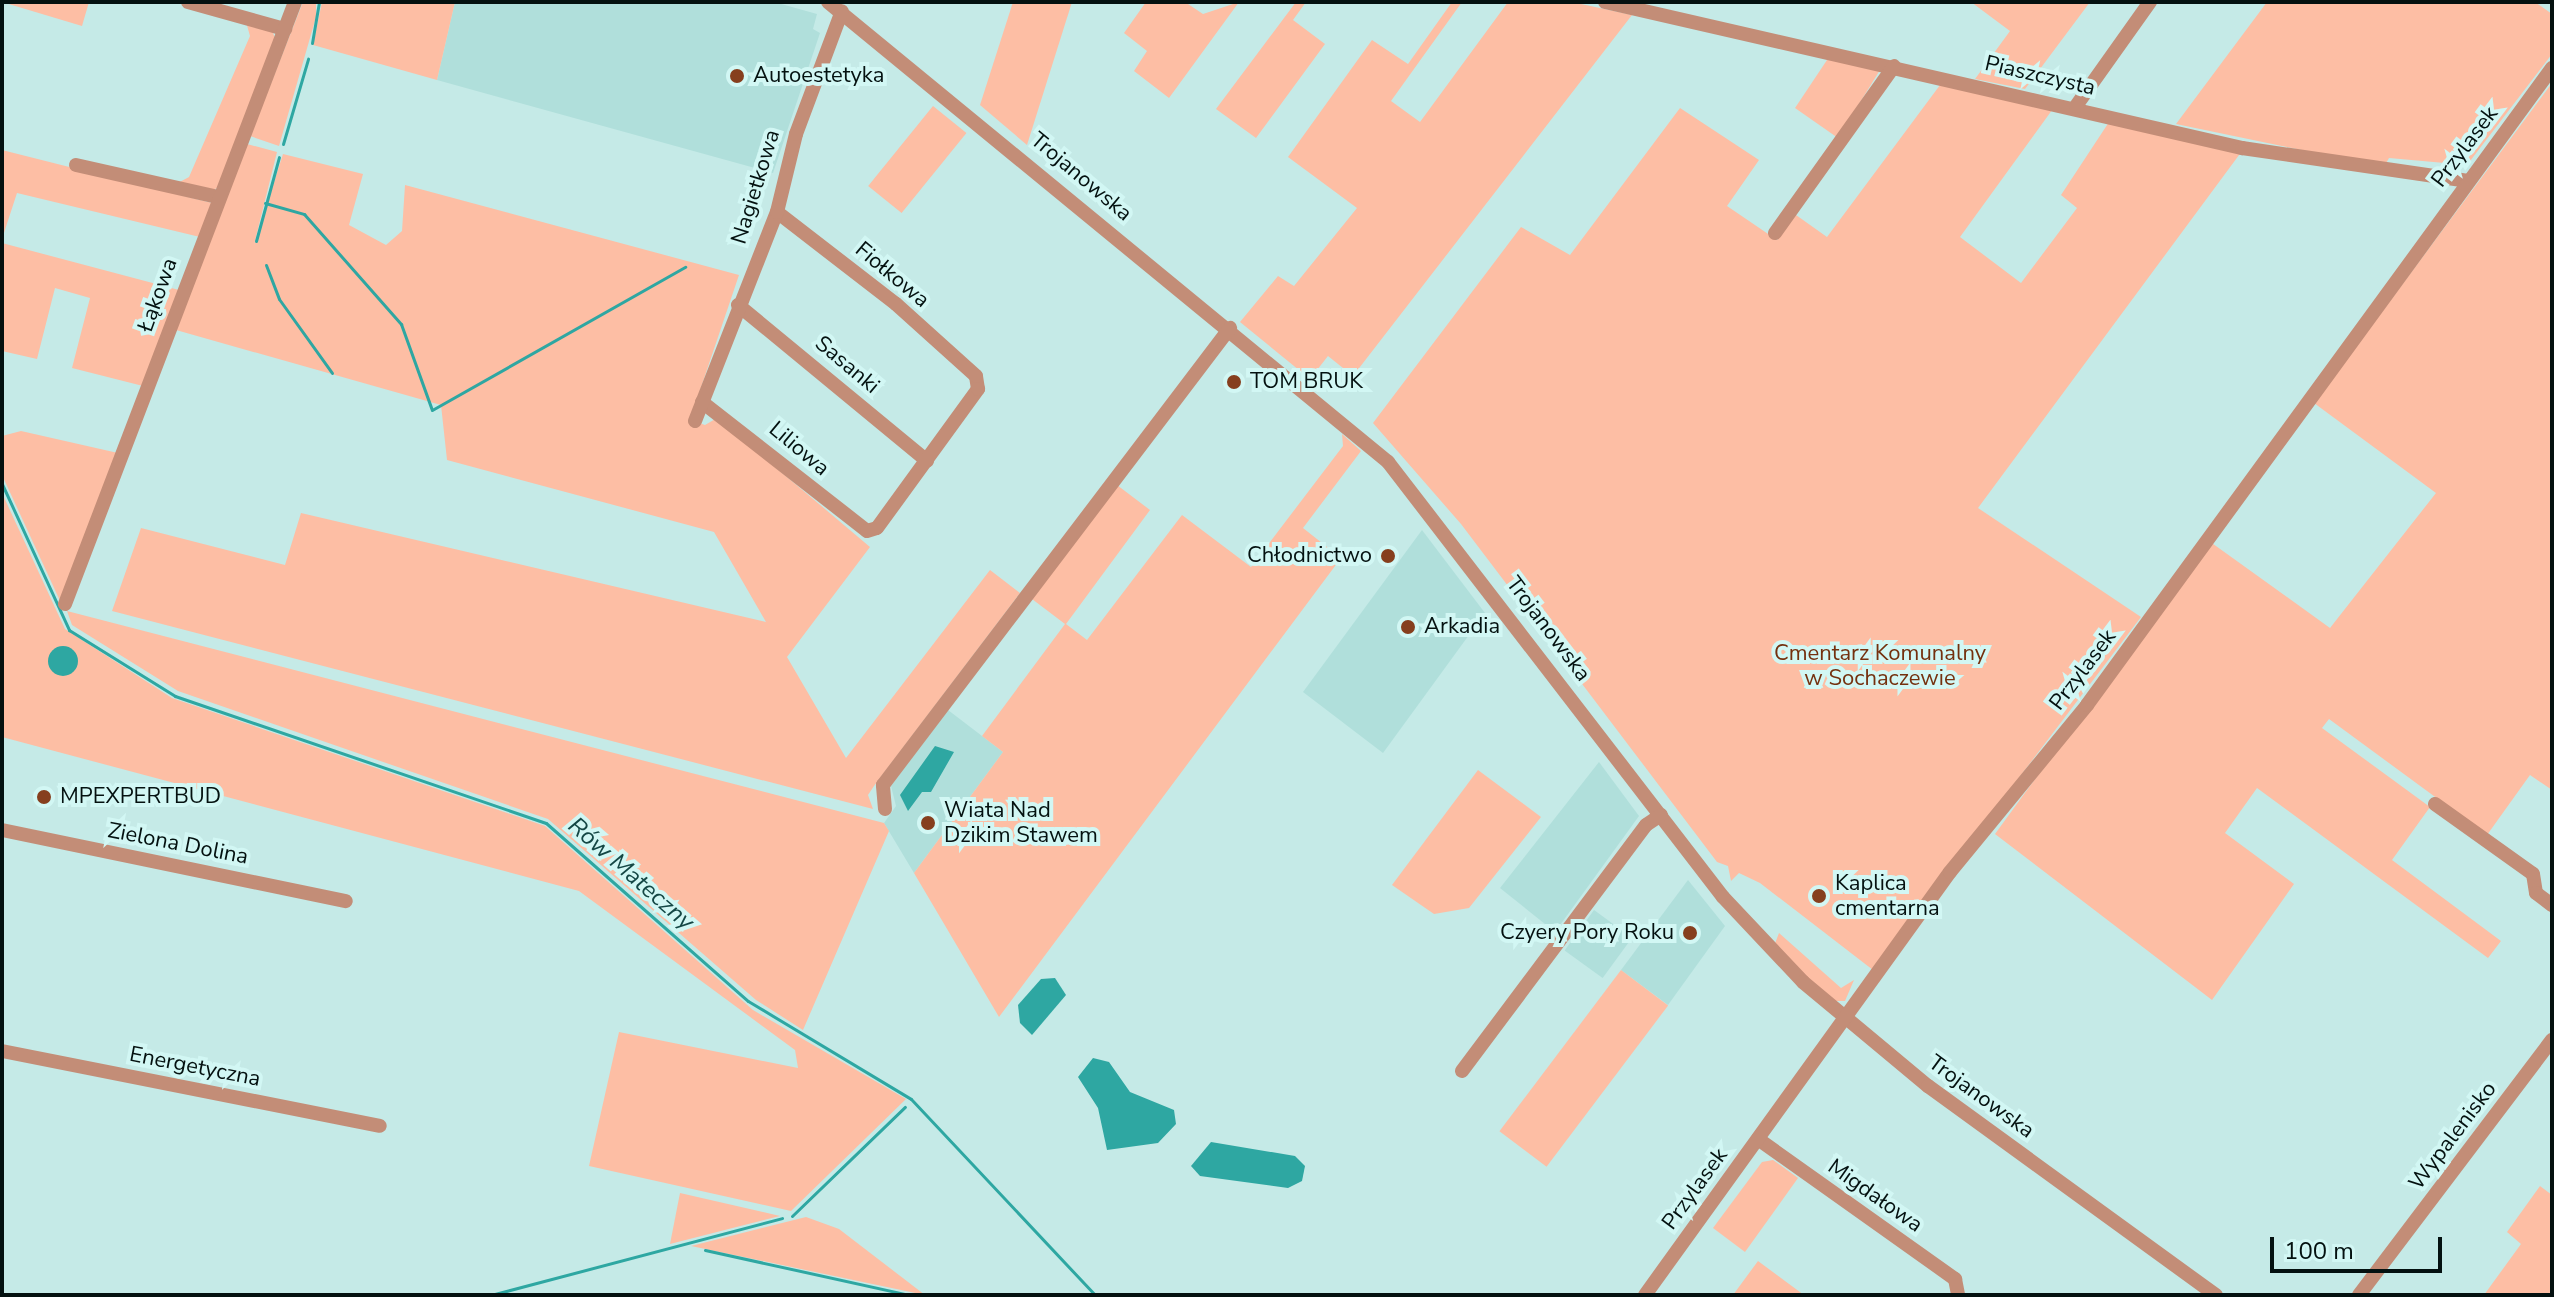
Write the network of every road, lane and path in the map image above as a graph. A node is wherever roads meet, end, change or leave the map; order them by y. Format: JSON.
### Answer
{"nodes":[{"id":1,"x":188,"y":2,"type":"edge"},
{"id":2,"x":295,"y":2,"type":"edge"},
{"id":3,"x":829,"y":2,"type":"edge"},
{"id":4,"x":1605,"y":2,"type":"edge"},
{"id":5,"x":2150,"y":2,"type":"edge"},
{"id":6,"x":842,"y":11,"type":"junction"},
{"id":7,"x":285,"y":29,"type":"junction"},
{"id":8,"x":1894,"y":66,"type":"junction"},
{"id":9,"x":2552,"y":68,"type":"edge"},
{"id":10,"x":2076,"y":106,"type":"junction"},
{"id":11,"x":76,"y":165,"type":"dead end"},
{"id":12,"x":2467,"y":181,"type":"junction"},
{"id":13,"x":218,"y":197,"type":"junction"},
{"id":14,"x":777,"y":212,"type":"junction"},
{"id":15,"x":1775,"y":233,"type":"dead end"},
{"id":16,"x":738,"y":305,"type":"junction"},
{"id":17,"x":1230,"y":328,"type":"junction"},
{"id":18,"x":702,"y":402,"type":"junction"},
{"id":19,"x":695,"y":421,"type":"dead end"},
{"id":20,"x":927,"y":461,"type":"junction"},
{"id":21,"x":65,"y":604,"type":"dead end"},
{"id":22,"x":2435,"y":804,"type":"dead end"},
{"id":23,"x":885,"y":809,"type":"dead end"},
{"id":24,"x":1661,"y":815,"type":"junction"},
{"id":25,"x":2,"y":830,"type":"edge"},
{"id":26,"x":346,"y":901,"type":"dead end"},
{"id":27,"x":2552,"y":905,"type":"edge"},
{"id":28,"x":1845,"y":1018,"type":"junction"},
{"id":29,"x":2551,"y":1043,"type":"edge"},
{"id":30,"x":2,"y":1051,"type":"edge"},
{"id":31,"x":1462,"y":1071,"type":"dead end"},
{"id":32,"x":380,"y":1126,"type":"dead end"},
{"id":33,"x":1758,"y":1139,"type":"junction"},
{"id":34,"x":1645,"y":1295,"type":"edge"},
{"id":35,"x":1958,"y":1295,"type":"edge"},
{"id":36,"x":2216,"y":1295,"type":"edge"},
{"id":37,"x":2359,"y":1295,"type":"edge"}],
"edges":[{"from":1,"to":7,"type":"street"},
{"from":2,"to":7,"type":"street","name":"Łąkowa"},
{"from":3,"to":6,"type":"street","name":"Trojanowska"},
{"from":4,"to":8,"type":"street","name":"Piaszczysta"},
{"from":5,"to":10,"type":"street"},
{"from":6,"to":14,"type":"street","name":"Nagietkowa"},
{"from":6,"to":17,"type":"street","name":"Trojanowska"},
{"from":7,"to":13,"type":"street","name":"Łąkowa"},
{"from":8,"to":10,"type":"street","name":"Piaszczysta"},
{"from":8,"to":15,"type":"street"},
{"from":9,"to":12,"type":"street","name":"Przylasek"},
{"from":10,"to":12,"type":"street","name":"Piaszczysta"},
{"from":11,"to":13,"type":"street"},
{"from":12,"to":28,"type":"street","name":"Przylasek"},
{"from":13,"to":21,"type":"street","name":"Łąkowa"},
{"from":14,"to":16,"type":"street","name":"Nagietkowa"},
{"from":14,"to":20,"type":"street","name":"Fiołkowa"},
{"from":16,"to":18,"type":"street","name":"Nagietkowa"},
{"from":16,"to":20,"type":"street","name":"Sasanki"},
{"from":17,"to":23,"type":"street"},
{"from":17,"to":24,"type":"street","name":"Trojanowska"},
{"from":18,"to":19,"type":"street","name":"Nagietkowa"},
{"from":18,"to":20,"type":"street","name":"Liliowa"},
{"from":22,"to":27,"type":"street"},
{"from":24,"to":28,"type":"street","name":"Trojanowska"},
{"from":24,"to":31,"type":"street"},
{"from":25,"to":26,"type":"street","name":"Zielona Dolina"},
{"from":28,"to":33,"type":"street","name":"Przylasek"},
{"from":28,"to":36,"type":"street","name":"Trojanowska"},
{"from":29,"to":37,"type":"street","name":"Wypalenisko"},
{"from":30,"to":32,"type":"street","name":"Energetyczna"},
{"from":33,"to":34,"type":"street","name":"Przylasek"},
{"from":33,"to":35,"type":"street","name":"Migdałowa"}]}
